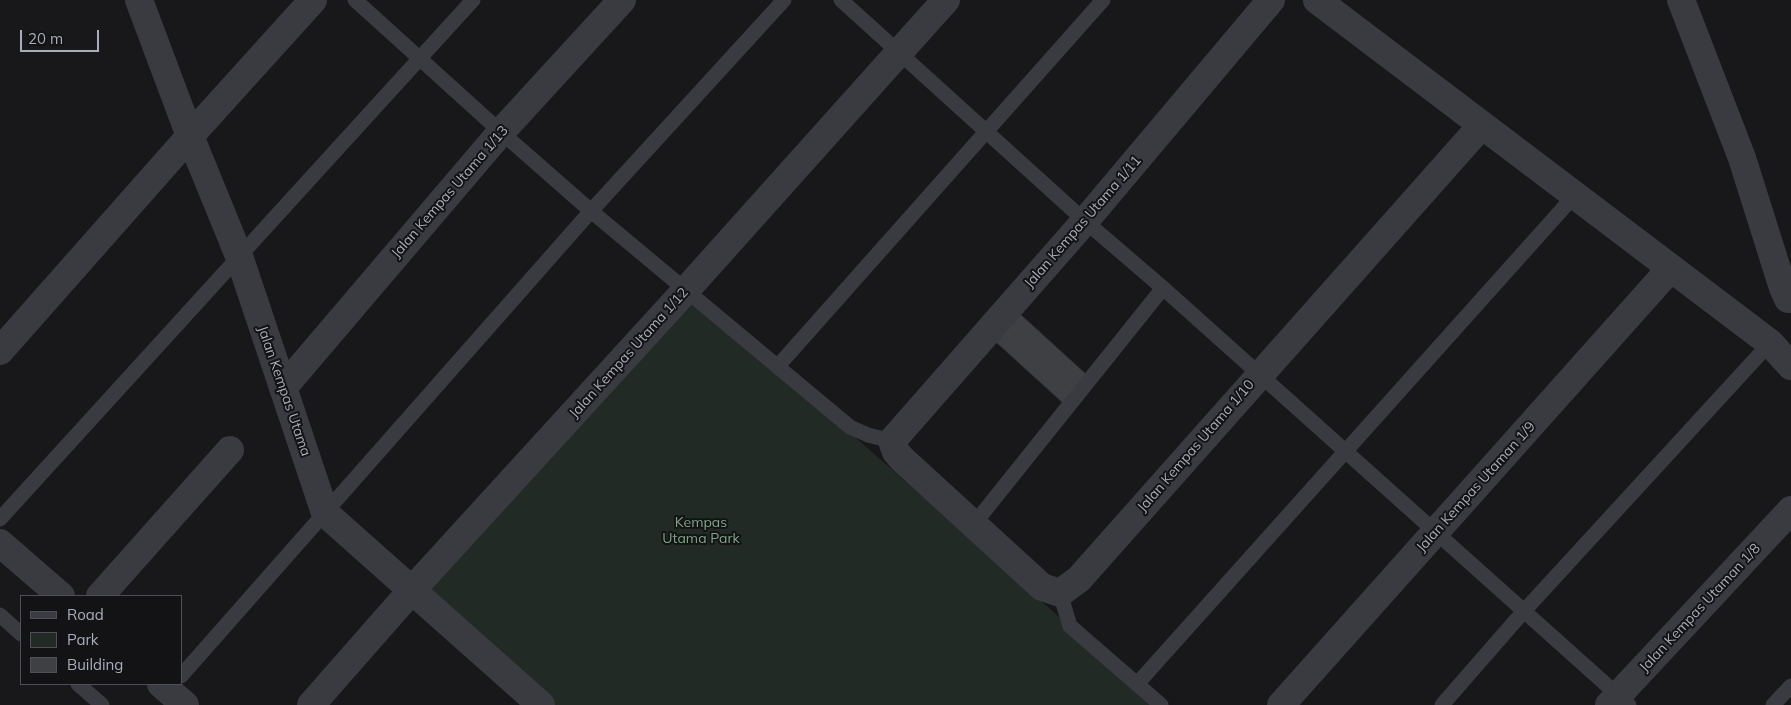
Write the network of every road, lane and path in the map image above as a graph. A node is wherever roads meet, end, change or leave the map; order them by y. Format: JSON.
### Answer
{"nodes":[{"id":1,"x":314,"y":0,"type":"edge"},
{"id":2,"x":355,"y":0,"type":"edge"},
{"id":3,"x":473,"y":0,"type":"edge"},
{"id":4,"x":622,"y":0,"type":"edge"},
{"id":5,"x":784,"y":0,"type":"edge"},
{"id":6,"x":841,"y":0,"type":"edge"},
{"id":7,"x":946,"y":0,"type":"edge"},
{"id":8,"x":1103,"y":0,"type":"edge"},
{"id":9,"x":1271,"y":0,"type":"edge"},
{"id":10,"x":1317,"y":0,"type":"edge"},
{"id":11,"x":1681,"y":0,"type":"edge"},
{"id":12,"x":146,"y":4,"type":"edge"},
{"id":13,"x":899,"y":52,"type":"junction"},
{"id":14,"x":419,"y":58,"type":"junction"},
{"id":15,"x":1482,"y":125,"type":"junction"},
{"id":16,"x":986,"y":130,"type":"junction"},
{"id":17,"x":501,"y":132,"type":"junction"},
{"id":18,"x":190,"y":136,"type":"junction"},
{"id":19,"x":1575,"y":196,"type":"junction"},
{"id":20,"x":591,"y":211,"type":"junction"},
{"id":21,"x":1085,"y":221,"type":"junction"},
{"id":22,"x":239,"y":256,"type":"junction"},
{"id":23,"x":1671,"y":268,"type":"junction"},
{"id":24,"x":1164,"y":288,"type":"junction"},
{"id":25,"x":687,"y":289,"type":"junction"},
{"id":26,"x":1788,"y":299,"type":"dead end"},
{"id":27,"x":1770,"y":343,"type":"junction"},
{"id":28,"x":0,"y":351,"type":"edge"},
{"id":29,"x":778,"y":366,"type":"junction"},
{"id":30,"x":1791,"y":366,"type":"edge"},
{"id":31,"x":1260,"y":374,"type":"junction"},
{"id":32,"x":283,"y":388,"type":"junction"},
{"id":33,"x":892,"y":441,"type":"junction"},
{"id":34,"x":230,"y":450,"type":"dead end"},
{"id":35,"x":1345,"y":451,"type":"junction"},
{"id":36,"x":1791,"y":510,"type":"edge"},
{"id":37,"x":325,"y":513,"type":"junction"},
{"id":38,"x":0,"y":519,"type":"edge"},
{"id":39,"x":974,"y":524,"type":"junction"},
{"id":40,"x":1435,"y":532,"type":"junction"},
{"id":41,"x":0,"y":543,"type":"edge"},
{"id":42,"x":412,"y":590,"type":"junction"},
{"id":43,"x":1060,"y":593,"type":"junction"},
{"id":44,"x":60,"y":595,"type":"edge"},
{"id":45,"x":101,"y":595,"type":"edge"},
{"id":46,"x":1524,"y":611,"type":"junction"},
{"id":47,"x":0,"y":615,"type":"edge"},
{"id":48,"x":20,"y":633,"type":"edge"},
{"id":49,"x":182,"y":679,"type":"edge"},
{"id":50,"x":1137,"y":684,"type":"junction"},
{"id":51,"x":79,"y":685,"type":"edge"},
{"id":52,"x":1791,"y":686,"type":"edge"},
{"id":53,"x":1618,"y":702,"type":"edge"},
{"id":54,"x":102,"y":705,"type":"edge"},
{"id":55,"x":311,"y":705,"type":"edge"},
{"id":56,"x":541,"y":705,"type":"edge"},
{"id":57,"x":1160,"y":705,"type":"edge"},
{"id":58,"x":1281,"y":705,"type":"edge"},
{"id":59,"x":1442,"y":705,"type":"edge"},
{"id":60,"x":1773,"y":705,"type":"edge"}],
"edges":[{"from":1,"to":18,"type":"street"},
{"from":2,"to":14,"type":"lane"},
{"from":3,"to":14,"type":"lane"},
{"from":4,"to":17,"type":"street","name":"Jalan Kempas Utama 1/13"},
{"from":5,"to":20,"type":"lane"},
{"from":6,"to":13,"type":"lane"},
{"from":7,"to":13,"type":"street","name":"Jalan Kempas Utama 1/12"},
{"from":8,"to":16,"type":"lane"},
{"from":9,"to":21,"type":"street","name":"Jalan Kempas Utama 1/11"},
{"from":10,"to":15,"type":"street"},
{"from":11,"to":26,"type":"street"},
{"from":12,"to":18,"type":"street","name":"Jalan Kempas Utama"},
{"from":13,"to":16,"type":"lane"},
{"from":13,"to":25,"type":"street","name":"Jalan Kempas Utama 1/12"},
{"from":14,"to":17,"type":"lane"},
{"from":14,"to":22,"type":"lane"},
{"from":15,"to":19,"type":"street"},
{"from":15,"to":31,"type":"street","name":"Jalan Kempas Utama 1/10"},
{"from":16,"to":21,"type":"lane"},
{"from":16,"to":29,"type":"lane"},
{"from":17,"to":20,"type":"lane"},
{"from":17,"to":32,"type":"street","name":"Jalan Kempas Utama 1/13"},
{"from":18,"to":22,"type":"street","name":"Jalan Kempas Utama"},
{"from":18,"to":28,"type":"street"},
{"from":19,"to":23,"type":"street"},
{"from":19,"to":35,"type":"lane"},
{"from":20,"to":25,"type":"lane"},
{"from":20,"to":37,"type":"lane"},
{"from":21,"to":24,"type":"lane"},
{"from":21,"to":33,"type":"street","name":"Jalan Kempas Utama 1/11"},
{"from":22,"to":32,"type":"street","name":"Jalan Kempas Utama"},
{"from":22,"to":38,"type":"lane"},
{"from":23,"to":27,"type":"street"},
{"from":23,"to":40,"type":"street","name":"Jalan Kempas Utaman 1/9"},
{"from":24,"to":31,"type":"lane"},
{"from":24,"to":39,"type":"lane"},
{"from":25,"to":29,"type":"lane"},
{"from":25,"to":42,"type":"street","name":"Jalan Kempas Utama 1/12"},
{"from":27,"to":30,"type":"street"},
{"from":27,"to":46,"type":"lane"},
{"from":29,"to":33,"type":"lane"},
{"from":31,"to":35,"type":"lane"},
{"from":31,"to":43,"type":"street","name":"Jalan Kempas Utama 1/10"},
{"from":32,"to":37,"type":"street","name":"Jalan Kempas Utama"},
{"from":33,"to":39,"type":"street"},
{"from":34,"to":45,"type":"street"},
{"from":35,"to":40,"type":"lane"},
{"from":35,"to":50,"type":"lane"},
{"from":36,"to":53,"type":"street","name":"Jalan Kempas Utaman 1/8"},
{"from":37,"to":42,"type":"street","name":"Jalan Kempas Utama"},
{"from":37,"to":49,"type":"lane"},
{"from":39,"to":43,"type":"street"},
{"from":40,"to":46,"type":"lane"},
{"from":40,"to":58,"type":"street","name":"Jalan Kempas Utaman 1/9"},
{"from":41,"to":44,"type":"street"},
{"from":42,"to":55,"type":"street","name":"Jalan Kempas Utama 1/12"},
{"from":42,"to":56,"type":"street","name":"Jalan Kempas Utama"},
{"from":43,"to":50,"type":"lane"},
{"from":46,"to":53,"type":"lane"},
{"from":46,"to":59,"type":"lane"},
{"from":47,"to":48,"type":"lane"},
{"from":50,"to":57,"type":"lane"},
{"from":51,"to":54,"type":"lane"},
{"from":52,"to":60,"type":"lane"}]}
